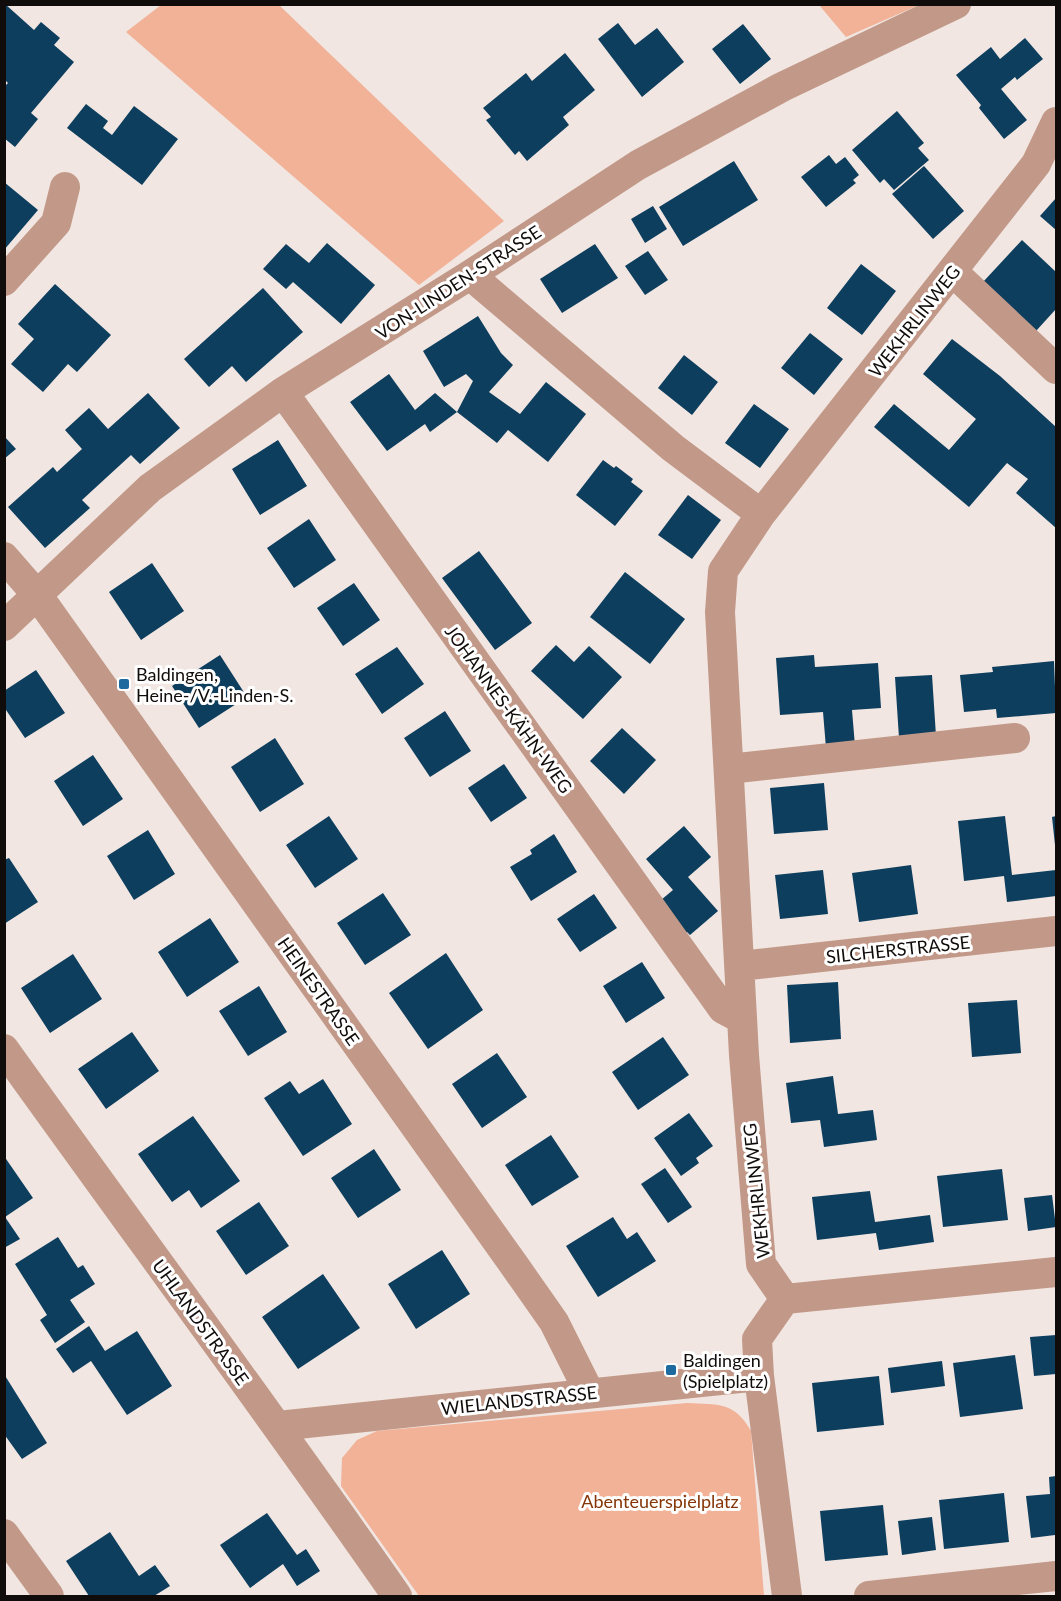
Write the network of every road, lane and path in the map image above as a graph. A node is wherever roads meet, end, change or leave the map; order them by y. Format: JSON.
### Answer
{"nodes":[{"id":1,"x":956,"y":4,"type":"edge"},
{"id":2,"x":1056,"y":122,"type":"edge"},
{"id":3,"x":65,"y":187,"type":"dead end"},
{"id":4,"x":953,"y":272,"type":"junction"},
{"id":5,"x":470,"y":275,"type":"junction"},
{"id":6,"x":4,"y":281,"type":"edge"},
{"id":7,"x":1056,"y":369,"type":"edge"},
{"id":8,"x":283,"y":392,"type":"junction"},
{"id":9,"x":761,"y":514,"type":"junction"},
{"id":10,"x":4,"y":557,"type":"edge"},
{"id":11,"x":38,"y":596,"type":"junction"},
{"id":12,"x":4,"y":626,"type":"edge"},
{"id":13,"x":1015,"y":738,"type":"dead end"},
{"id":14,"x":729,"y":769,"type":"junction"},
{"id":15,"x":1056,"y":931,"type":"edge"},
{"id":16,"x":740,"y":966,"type":"junction"},
{"id":17,"x":742,"y":1019,"type":"junction"},
{"id":18,"x":4,"y":1048,"type":"edge"},
{"id":19,"x":1056,"y":1272,"type":"edge"},
{"id":20,"x":785,"y":1299,"type":"junction"},
{"id":21,"x":759,"y":1376,"type":"junction"},
{"id":22,"x":589,"y":1392,"type":"junction"},
{"id":23,"x":278,"y":1426,"type":"junction"},
{"id":24,"x":4,"y":1534,"type":"edge"},
{"id":25,"x":1056,"y":1576,"type":"edge"},
{"id":26,"x":49,"y":1596,"type":"edge"},
{"id":27,"x":397,"y":1596,"type":"edge"},
{"id":28,"x":787,"y":1596,"type":"edge"},
{"id":29,"x":870,"y":1596,"type":"edge"}],
"edges":[{"from":1,"to":5,"type":"street","name":"VON-LINDEN-STRASSE"},
{"from":2,"to":4,"type":"street","name":"WEKHRLINWEG"},
{"from":3,"to":6,"type":"street"},
{"from":4,"to":7,"type":"street"},
{"from":4,"to":9,"type":"street","name":"WEKHRLINWEG"},
{"from":5,"to":8,"type":"street","name":"VON-LINDEN-STRASSE"},
{"from":5,"to":9,"type":"street"},
{"from":8,"to":11,"type":"street","name":"VON-LINDEN-STRASSE"},
{"from":8,"to":17,"type":"street","name":"JOHANNES-KÄHN-WEG"},
{"from":9,"to":14,"type":"street","name":"WEKHRLINWEG"},
{"from":10,"to":11,"type":"street","name":"HEINESTRASSE"},
{"from":11,"to":12,"type":"street","name":"VON-LINDEN-STRASSE"},
{"from":11,"to":22,"type":"street","name":"HEINESTRASSE"},
{"from":13,"to":14,"type":"street"},
{"from":14,"to":16,"type":"street","name":"WEKHRLINWEG"},
{"from":15,"to":16,"type":"street","name":"SILCHERSTRASSE"},
{"from":16,"to":17,"type":"street","name":"WEKHRLINWEG"},
{"from":17,"to":20,"type":"street","name":"WEKHRLINWEG"},
{"from":18,"to":23,"type":"street","name":"UHLANDSTRASSE"},
{"from":19,"to":20,"type":"street"},
{"from":20,"to":21,"type":"street"},
{"from":21,"to":22,"type":"street","name":"WIELANDSTRASSE"},
{"from":21,"to":28,"type":"street"},
{"from":22,"to":23,"type":"street","name":"WIELANDSTRASSE"},
{"from":23,"to":27,"type":"street","name":"UHLANDSTRASSE"},
{"from":24,"to":26,"type":"street"},
{"from":25,"to":29,"type":"street"}]}
